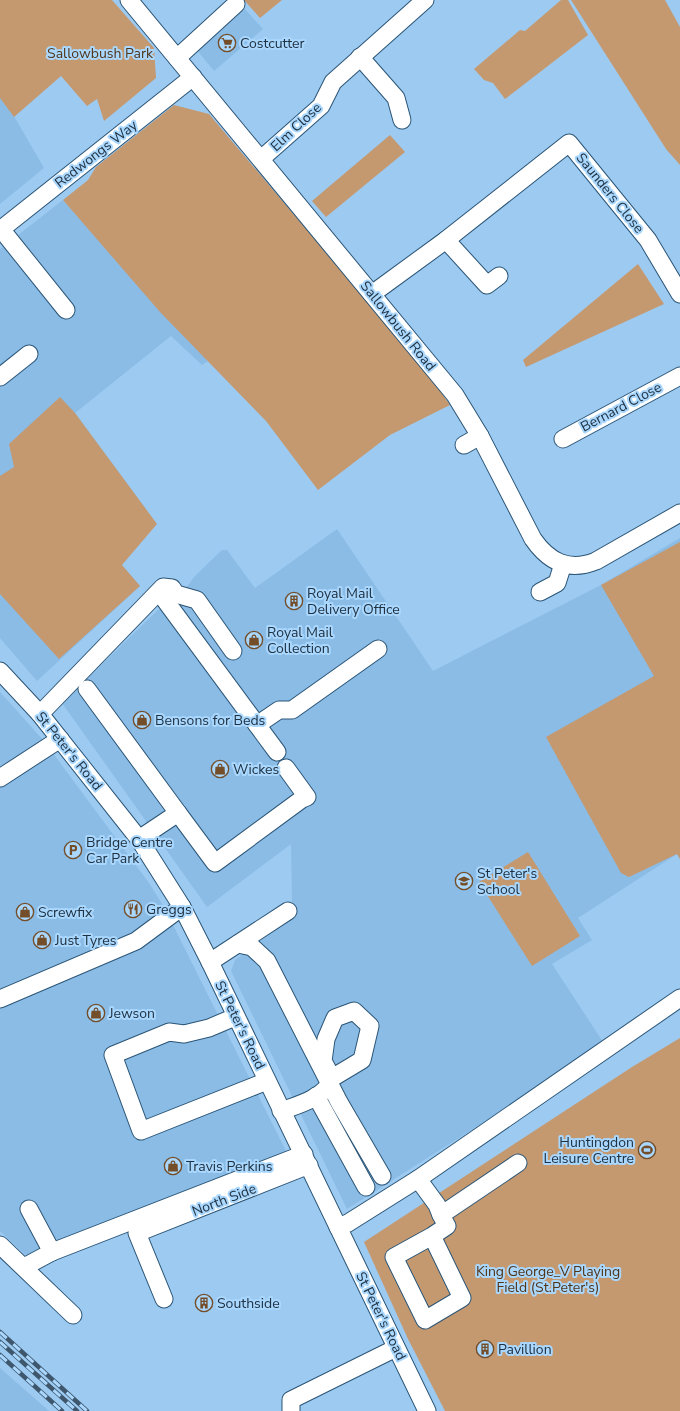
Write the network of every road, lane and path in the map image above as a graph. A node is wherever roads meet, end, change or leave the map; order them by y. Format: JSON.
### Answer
{"nodes":[{"id":1,"x":129,"y":0,"type":"edge"},
{"id":2,"x":425,"y":0,"type":"edge"},
{"id":3,"x":236,"y":4,"type":"dead end"},
{"id":4,"x":360,"y":57,"type":"junction"},
{"id":5,"x":177,"y":58,"type":"junction"},
{"id":6,"x":193,"y":77,"type":"junction"},
{"id":7,"x":402,"y":120,"type":"dead end"},
{"id":8,"x":260,"y":159,"type":"junction"},
{"id":9,"x":1,"y":229,"type":"edge"},
{"id":10,"x":446,"y":240,"type":"junction"},
{"id":11,"x":499,"y":276,"type":"dead end"},
{"id":12,"x":372,"y":294,"type":"junction"},
{"id":13,"x":680,"y":294,"type":"edge"},
{"id":14,"x":66,"y":310,"type":"dead end"},
{"id":15,"x":30,"y":354,"type":"dead end"},
{"id":16,"x":680,"y":376,"type":"edge"},
{"id":17,"x":0,"y":377,"type":"edge"},
{"id":18,"x":480,"y":436,"type":"junction"},
{"id":19,"x":563,"y":439,"type":"dead end"},
{"id":20,"x":464,"y":445,"type":"dead end"},
{"id":21,"x":680,"y":513,"type":"edge"},
{"id":22,"x":563,"y":564,"type":"junction"},
{"id":23,"x":159,"y":592,"type":"junction"},
{"id":24,"x":540,"y":592,"type":"dead end"},
{"id":25,"x":378,"y":649,"type":"dead end"},
{"id":26,"x":233,"y":651,"type":"dead end"},
{"id":27,"x":0,"y":671,"type":"edge"},
{"id":28,"x":86,"y":689,"type":"dead end"},
{"id":29,"x":40,"y":714,"type":"junction"},
{"id":30,"x":257,"y":725,"type":"junction"},
{"id":31,"x":60,"y":739,"type":"junction"},
{"id":32,"x":277,"y":752,"type":"dead end"},
{"id":33,"x":286,"y":768,"type":"dead end"},
{"id":34,"x":0,"y":778,"type":"edge"},
{"id":35,"x":178,"y":813,"type":"junction"},
{"id":36,"x":139,"y":839,"type":"junction"},
{"id":37,"x":182,"y":907,"type":"junction"},
{"id":38,"x":288,"y":911,"type":"dead end"},
{"id":39,"x":238,"y":944,"type":"junction"},
{"id":40,"x":210,"y":962,"type":"junction"},
{"id":41,"x":680,"y":998,"type":"edge"},
{"id":42,"x":0,"y":999,"type":"edge"},
{"id":43,"x":235,"y":1016,"type":"junction"},
{"id":44,"x":267,"y":1082,"type":"junction"},
{"id":45,"x":331,"y":1082,"type":"junction"},
{"id":46,"x":316,"y":1096,"type":"junction"},
{"id":47,"x":281,"y":1111,"type":"junction"},
{"id":48,"x":306,"y":1160,"type":"junction"},
{"id":49,"x":518,"y":1163,"type":"dead end"},
{"id":50,"x":382,"y":1176,"type":"dead end"},
{"id":51,"x":418,"y":1179,"type":"junction"},
{"id":52,"x":366,"y":1187,"type":"dead end"},
{"id":53,"x":29,"y":1209,"type":"dead end"},
{"id":54,"x":441,"y":1215,"type":"junction"},
{"id":55,"x":338,"y":1227,"type":"junction"},
{"id":56,"x":432,"y":1236,"type":"junction"},
{"id":57,"x":0,"y":1244,"type":"edge"},
{"id":58,"x":52,"y":1252,"type":"junction"},
{"id":59,"x":24,"y":1267,"type":"junction"},
{"id":60,"x":164,"y":1299,"type":"dead end"},
{"id":61,"x":72,"y":1315,"type":"dead end"},
{"id":62,"x":396,"y":1348,"type":"junction"},
{"id":63,"x":291,"y":1411,"type":"edge"},
{"id":64,"x":427,"y":1411,"type":"edge"}],
"edges":[{"from":1,"to":5,"type":"street","name":"Sallowbush Road"},
{"from":2,"to":4,"type":"street","name":"Elm Close"},
{"from":3,"to":5,"type":"street"},
{"from":4,"to":7,"type":"street"},
{"from":4,"to":8,"type":"street","name":"Elm Close"},
{"from":5,"to":6,"type":"street","name":"Sallowbush Road"},
{"from":6,"to":8,"type":"street","name":"Sallowbush Road"},
{"from":6,"to":9,"type":"street","name":"Redwongs Way"},
{"from":8,"to":12,"type":"street","name":"Sallowbush Road"},
{"from":9,"to":14,"type":"street"},
{"from":10,"to":11,"type":"street"},
{"from":10,"to":12,"type":"street","name":"Saunders Close"},
{"from":10,"to":13,"type":"street","name":"Saunders Close"},
{"from":12,"to":18,"type":"street","name":"Sallowbush Road"},
{"from":15,"to":17,"type":"street"},
{"from":16,"to":19,"type":"street","name":"Bernard Close"},
{"from":18,"to":20,"type":"street"},
{"from":18,"to":22,"type":"street","name":"Sallowbush Road"},
{"from":21,"to":22,"type":"street","name":"Sallowbush Road"},
{"from":22,"to":24,"type":"street"},
{"from":23,"to":26,"type":"street"},
{"from":23,"to":29,"type":"street"},
{"from":23,"to":30,"type":"street"},
{"from":25,"to":30,"type":"street"},
{"from":27,"to":29,"type":"street","name":"St Peter's Road"},
{"from":28,"to":35,"type":"street"},
{"from":29,"to":31,"type":"street","name":"St Peter's Road"},
{"from":30,"to":32,"type":"street"},
{"from":31,"to":34,"type":"street"},
{"from":31,"to":36,"type":"street","name":"St Peter's Road"},
{"from":33,"to":35,"type":"street"},
{"from":35,"to":36,"type":"street"},
{"from":36,"to":37,"type":"street","name":"St Peter's Road"},
{"from":37,"to":40,"type":"street","name":"St Peter's Road"},
{"from":37,"to":42,"type":"street"},
{"from":38,"to":39,"type":"street"},
{"from":39,"to":40,"type":"street"},
{"from":39,"to":45,"type":"street"},
{"from":40,"to":43,"type":"street","name":"St Peter's Road"},
{"from":41,"to":51,"type":"street"},
{"from":43,"to":44,"type":"street","name":"St Peter's Road"},
{"from":43,"to":44,"type":"street"},
{"from":44,"to":47,"type":"street","name":"St Peter's Road"},
{"from":45,"to":46,"type":"street"},
{"from":45,"to":50,"type":"street"},
{"from":46,"to":47,"type":"street"},
{"from":46,"to":52,"type":"street"},
{"from":47,"to":48,"type":"street","name":"St Peter's Road"},
{"from":48,"to":55,"type":"street","name":"St Peter's Road"},
{"from":48,"to":58,"type":"street"},
{"from":48,"to":60,"type":"street","name":"North Side"},
{"from":49,"to":54,"type":"street"},
{"from":51,"to":54,"type":"street"},
{"from":51,"to":55,"type":"street"},
{"from":53,"to":58,"type":"street"},
{"from":54,"to":56,"type":"street"},
{"from":55,"to":62,"type":"street","name":"St Peter's Road"},
{"from":56,"to":56,"type":"street"},
{"from":57,"to":59,"type":"street"},
{"from":58,"to":59,"type":"street"},
{"from":59,"to":61,"type":"street"},
{"from":62,"to":63,"type":"street"},
{"from":62,"to":64,"type":"street","name":"St Peter's Road"}]}
